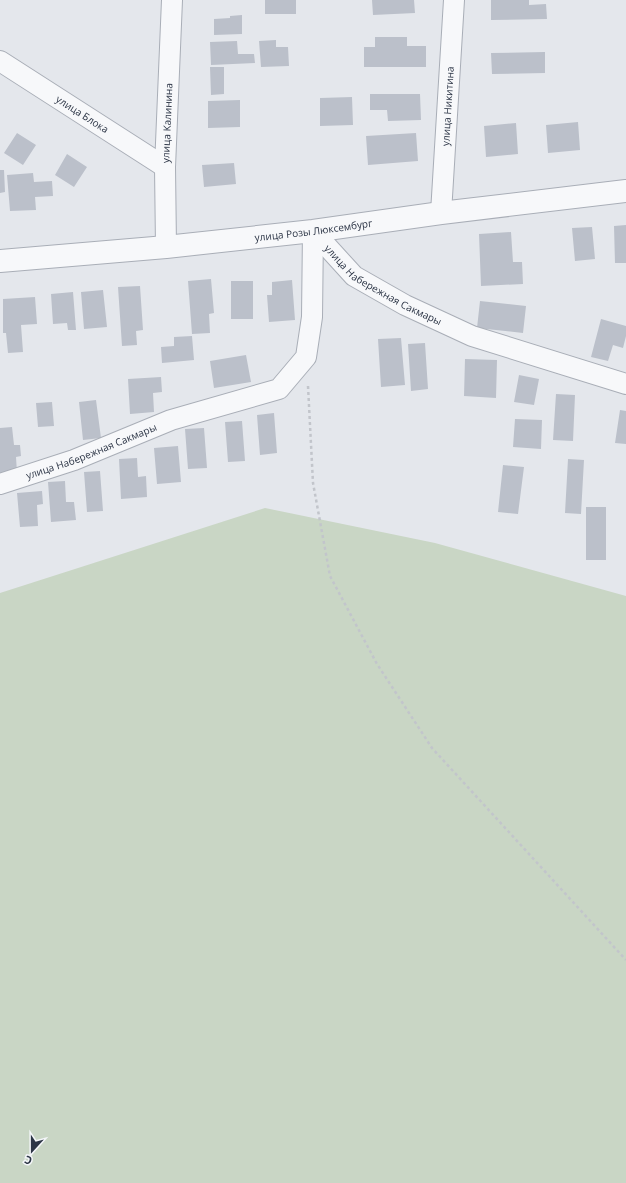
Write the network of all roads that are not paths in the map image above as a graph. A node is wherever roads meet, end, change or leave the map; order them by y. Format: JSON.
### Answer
{"nodes":[{"id":1,"x":172,"y":0,"type":"edge"},
{"id":2,"x":454,"y":0,"type":"edge"},
{"id":3,"x":0,"y":61,"type":"edge"},
{"id":4,"x":165,"y":167,"type":"junction"},
{"id":5,"x":626,"y":191,"type":"edge"},
{"id":6,"x":441,"y":213,"type":"junction"},
{"id":7,"x":313,"y":231,"type":"junction"},
{"id":8,"x":166,"y":247,"type":"junction"},
{"id":9,"x":0,"y":261,"type":"edge"},
{"id":10,"x":626,"y":384,"type":"edge"},
{"id":11,"x":0,"y":484,"type":"edge"}],
"edges":[{"from":1,"to":4,"type":"street","name":"улица Калинина"},
{"from":2,"to":6,"type":"street","name":"улица Никитина"},
{"from":3,"to":4,"type":"street","name":"улица Блока"},
{"from":4,"to":8,"type":"street","name":"улица Калинина"},
{"from":5,"to":6,"type":"street","name":"улица Розы Люксембург"},
{"from":6,"to":7,"type":"street","name":"улица Розы Люксембург"},
{"from":7,"to":8,"type":"street","name":"улица Розы Люксембург"},
{"from":7,"to":10,"type":"street","name":"улица Набережная Сакмары"},
{"from":7,"to":11,"type":"street","name":"улица Набережная Сакмары"},
{"from":8,"to":9,"type":"street","name":"улица Розы Люксембург"}]}
